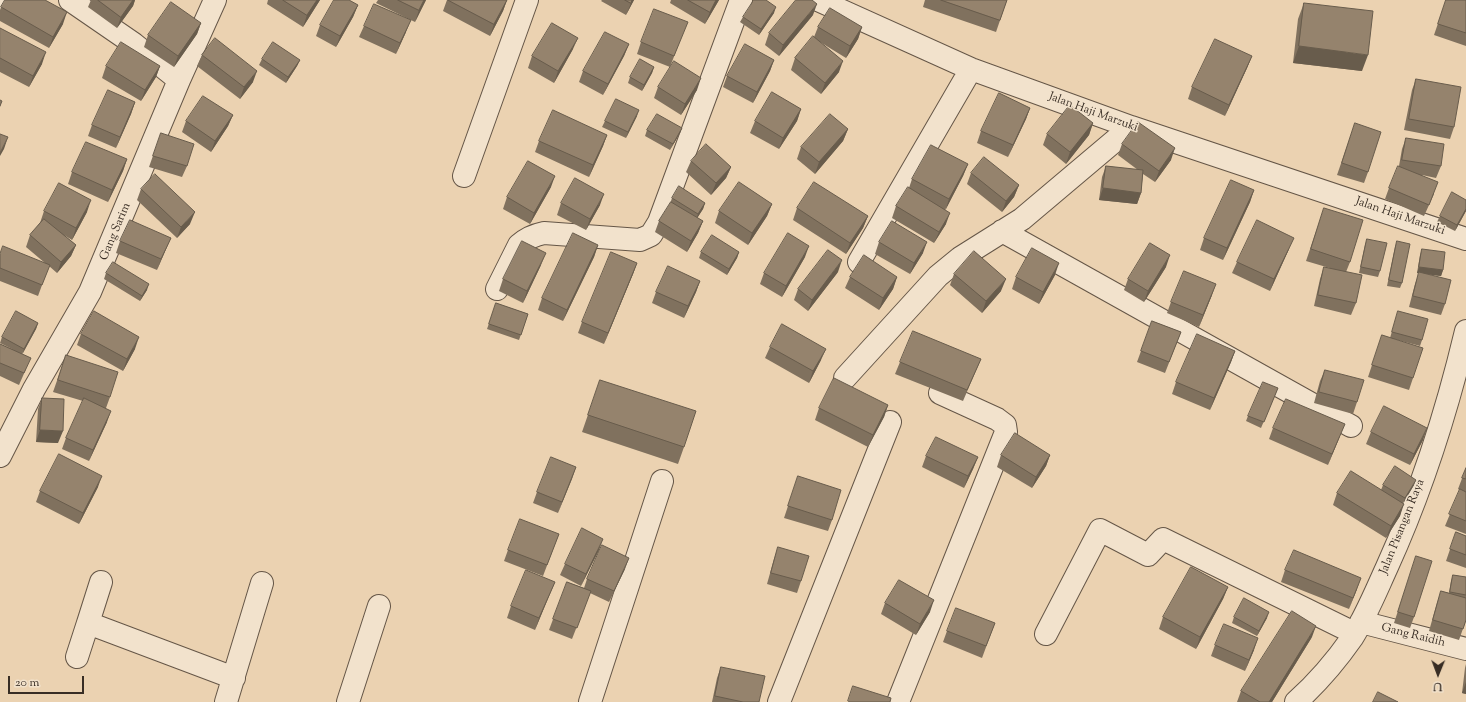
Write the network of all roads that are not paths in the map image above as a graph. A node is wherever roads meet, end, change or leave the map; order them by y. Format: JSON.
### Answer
{"nodes":[{"id":1,"x":3,"y":0,"type":"edge"},
{"id":2,"x":70,"y":0,"type":"edge"},
{"id":3,"x":215,"y":0,"type":"edge"},
{"id":4,"x":527,"y":0,"type":"edge"},
{"id":5,"x":741,"y":0,"type":"edge"},
{"id":6,"x":818,"y":0,"type":"edge"},
{"id":7,"x":0,"y":3,"type":"edge"},
{"id":8,"x":971,"y":69,"type":"junction"},
{"id":9,"x":180,"y":80,"type":"junction"},
{"id":10,"x":1131,"y":127,"type":"junction"},
{"id":11,"x":464,"y":176,"type":"dead end"},
{"id":12,"x":1002,"y":231,"type":"junction"},
{"id":13,"x":1466,"y":239,"type":"edge"},
{"id":14,"x":859,"y":262,"type":"edge"},
{"id":15,"x":497,"y":289,"type":"dead end"},
{"id":16,"x":1466,"y":331,"type":"edge"},
{"id":17,"x":845,"y":378,"type":"dead end"},
{"id":18,"x":940,"y":393,"type":"dead end"},
{"id":19,"x":890,"y":422,"type":"dead end"},
{"id":20,"x":1351,"y":426,"type":"dead end"},
{"id":21,"x":0,"y":456,"type":"edge"},
{"id":22,"x":662,"y":481,"type":"dead end"},
{"id":23,"x":101,"y":582,"type":"dead end"},
{"id":24,"x":262,"y":583,"type":"dead end"},
{"id":25,"x":379,"y":606,"type":"dead end"},
{"id":26,"x":88,"y":623,"type":"junction"},
{"id":27,"x":1358,"y":628,"type":"junction"},
{"id":28,"x":1046,"y":634,"type":"dead end"},
{"id":29,"x":1466,"y":649,"type":"edge"},
{"id":30,"x":77,"y":657,"type":"dead end"},
{"id":31,"x":234,"y":678,"type":"junction"},
{"id":32,"x":226,"y":702,"type":"edge"},
{"id":33,"x":348,"y":702,"type":"edge"},
{"id":34,"x":590,"y":702,"type":"edge"},
{"id":35,"x":779,"y":702,"type":"edge"},
{"id":36,"x":898,"y":702,"type":"edge"},
{"id":37,"x":1296,"y":702,"type":"edge"}],
"edges":[{"from":1,"to":7,"type":"street"},
{"from":2,"to":9,"type":"street"},
{"from":3,"to":9,"type":"street","name":"Gang Sarim"},
{"from":4,"to":11,"type":"street"},
{"from":5,"to":15,"type":"street"},
{"from":6,"to":8,"type":"street","name":"Jalan Haji Marzuki"},
{"from":8,"to":10,"type":"street","name":"Jalan Haji Marzuki"},
{"from":8,"to":14,"type":"street"},
{"from":9,"to":21,"type":"street","name":"Gang Sarim"},
{"from":10,"to":12,"type":"street"},
{"from":10,"to":13,"type":"street","name":"Jalan Haji Marzuki"},
{"from":12,"to":17,"type":"street"},
{"from":12,"to":20,"type":"street"},
{"from":16,"to":27,"type":"street","name":"Jalan Pisangan Raya"},
{"from":18,"to":36,"type":"street"},
{"from":19,"to":35,"type":"street"},
{"from":22,"to":34,"type":"street"},
{"from":23,"to":26,"type":"street"},
{"from":24,"to":31,"type":"street"},
{"from":25,"to":33,"type":"street"},
{"from":26,"to":30,"type":"street"},
{"from":26,"to":31,"type":"street"},
{"from":27,"to":28,"type":"street","name":"Gang Raidih"},
{"from":27,"to":29,"type":"street","name":"Gang Raidih"},
{"from":27,"to":37,"type":"street","name":"Jalan Pisangan Raya"},
{"from":31,"to":32,"type":"street"}]}
